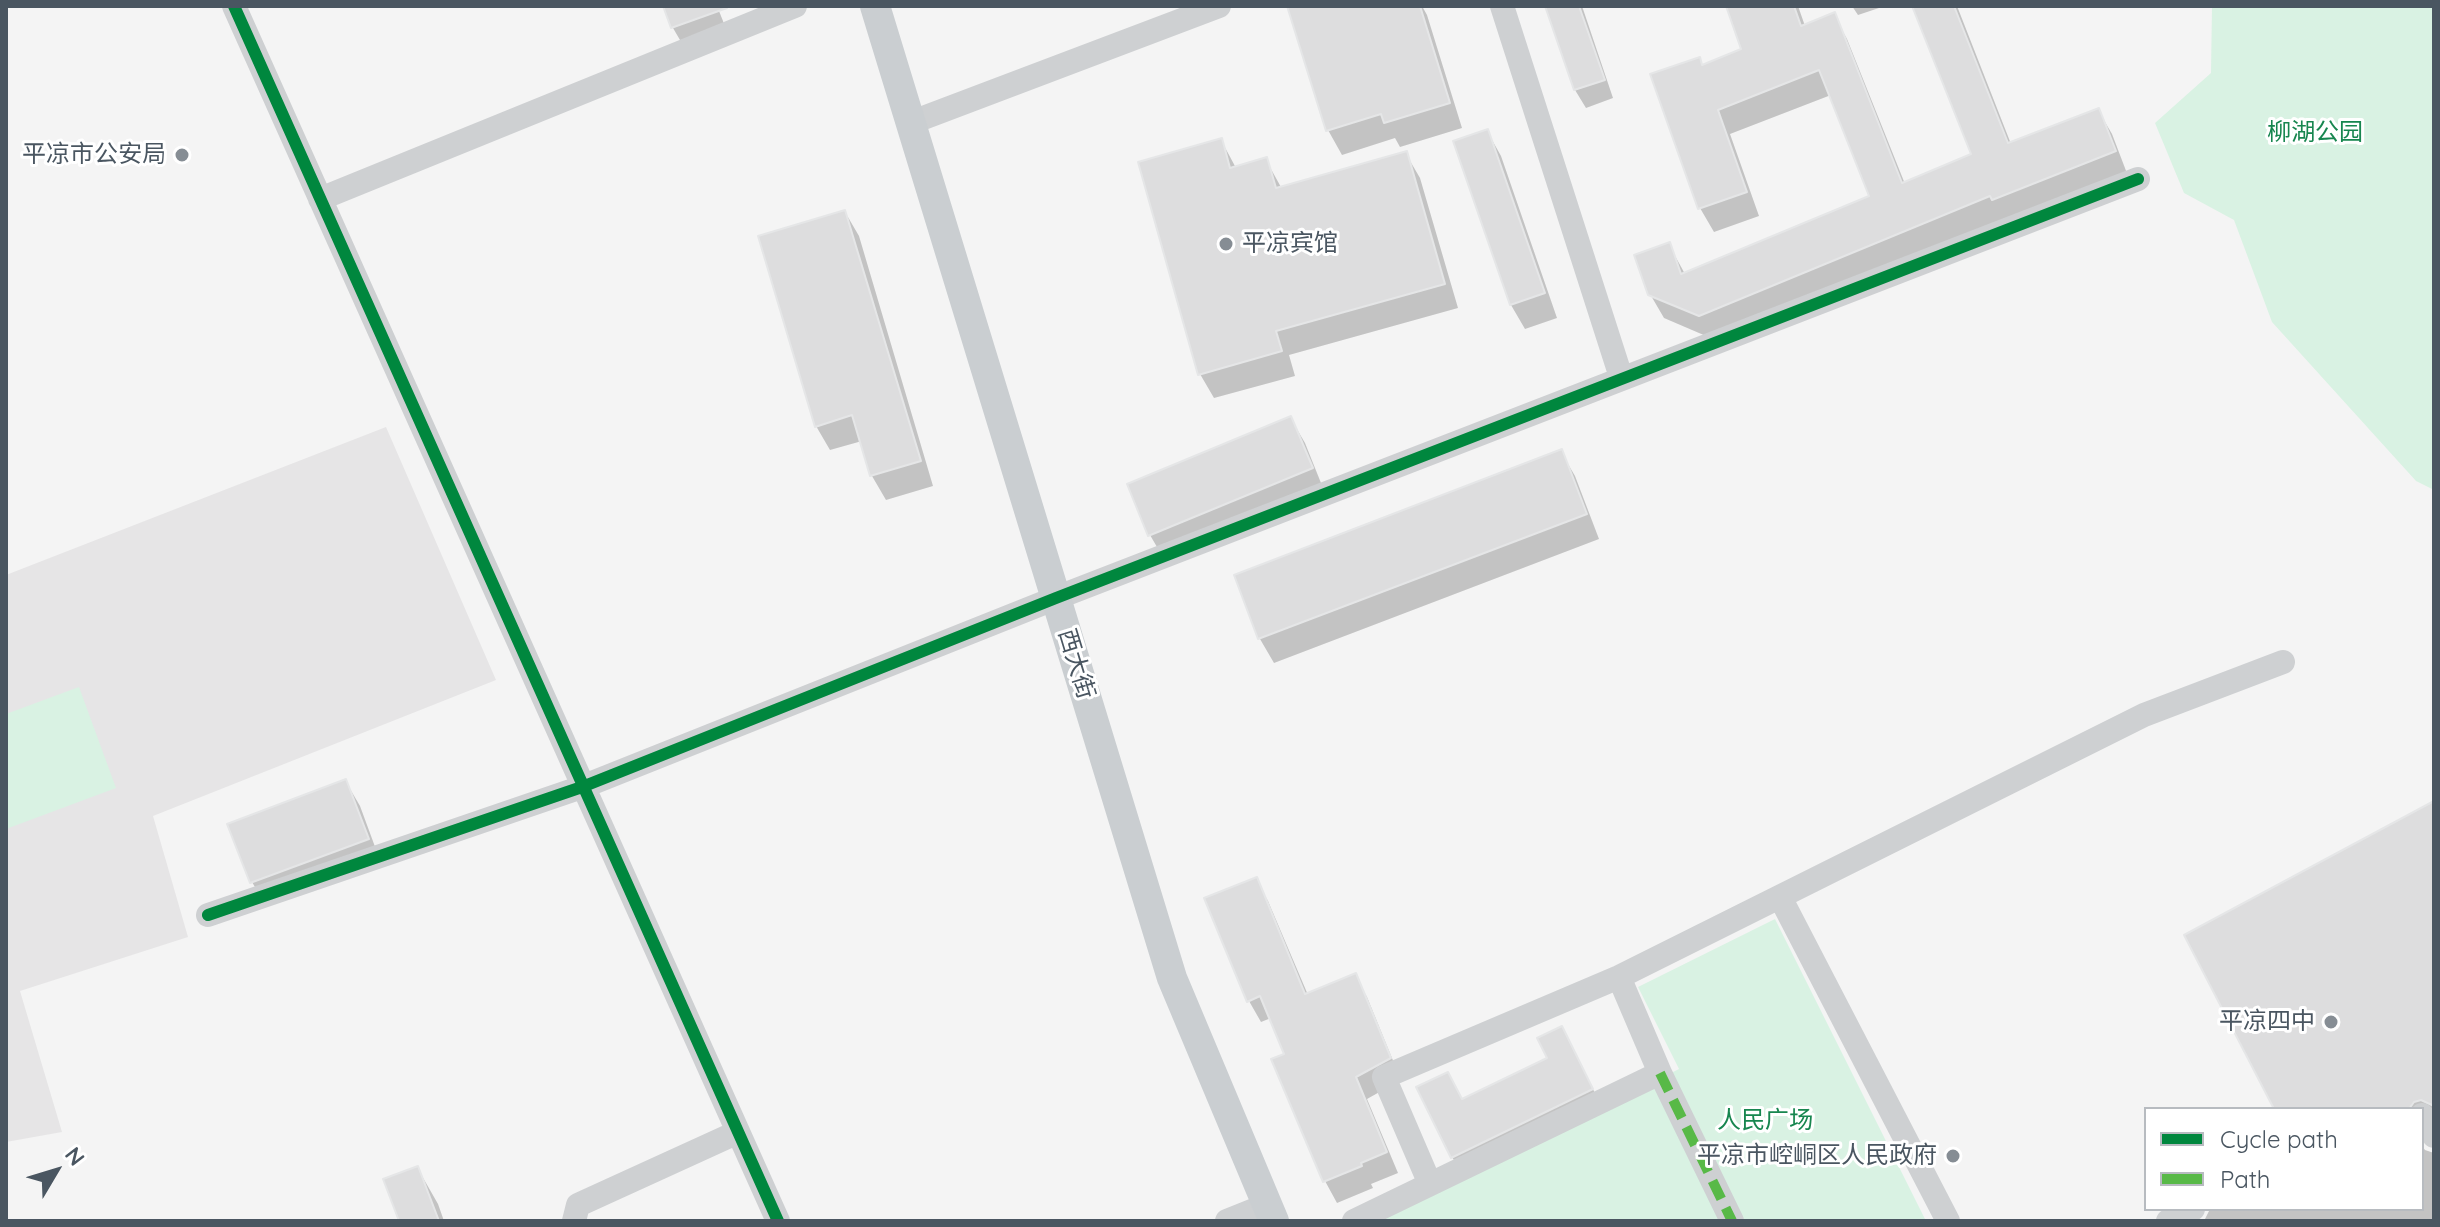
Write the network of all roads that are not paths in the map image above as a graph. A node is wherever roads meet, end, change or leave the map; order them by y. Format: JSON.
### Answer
{"nodes":[{"id":1,"x":234,"y":6,"type":"edge"},
{"id":2,"x":795,"y":6,"type":"edge"},
{"id":3,"x":856,"y":6,"type":"edge"},
{"id":4,"x":875,"y":6,"type":"edge"},
{"id":5,"x":1219,"y":6,"type":"edge"},
{"id":6,"x":1502,"y":6,"type":"edge"},
{"id":7,"x":910,"y":123,"type":"junction"},
{"id":8,"x":2138,"y":179,"type":"dead end"},
{"id":9,"x":320,"y":199,"type":"junction"},
{"id":10,"x":1621,"y":377,"type":"junction"},
{"id":11,"x":1047,"y":601,"type":"junction"},
{"id":12,"x":2283,"y":662,"type":"dead end"},
{"id":13,"x":582,"y":787,"type":"junction"},
{"id":14,"x":1780,"y":897,"type":"junction"},
{"id":15,"x":208,"y":915,"type":"dead end"},
{"id":16,"x":1619,"y":977,"type":"junction"},
{"id":17,"x":1660,"y":1073,"type":"junction"},
{"id":18,"x":2424,"y":1118,"type":"edge"},
{"id":19,"x":738,"y":1132,"type":"junction"},
{"id":20,"x":2434,"y":1136,"type":"edge"},
{"id":21,"x":1430,"y":1184,"type":"junction"},
{"id":22,"x":2189,"y":1211,"type":"edge"},
{"id":23,"x":1254,"y":1216,"type":"edge"},
{"id":24,"x":574,"y":1221,"type":"edge"},
{"id":25,"x":778,"y":1221,"type":"edge"},
{"id":26,"x":1354,"y":1221,"type":"edge"},
{"id":27,"x":1732,"y":1221,"type":"edge"},
{"id":28,"x":1948,"y":1221,"type":"edge"},
{"id":29,"x":2168,"y":1221,"type":"edge"}],
"edges":[{"from":1,"to":9,"type":"street"},
{"from":2,"to":9,"type":"street"},
{"from":3,"to":11,"type":"main road","name":"西大街"},
{"from":4,"to":7,"type":"main road","name":"西大街"},
{"from":5,"to":7,"type":"street"},
{"from":6,"to":10,"type":"street"},
{"from":7,"to":11,"type":"main road","name":"西大街"},
{"from":8,"to":10,"type":"street"},
{"from":9,"to":13,"type":"street"},
{"from":10,"to":11,"type":"street"},
{"from":11,"to":13,"type":"street"},
{"from":11,"to":23,"type":"main road","name":"西大街"},
{"from":12,"to":14,"type":"street"},
{"from":13,"to":15,"type":"street"},
{"from":13,"to":19,"type":"street"},
{"from":14,"to":16,"type":"street"},
{"from":14,"to":28,"type":"street"},
{"from":16,"to":17,"type":"street"},
{"from":16,"to":21,"type":"street"},
{"from":17,"to":21,"type":"street"},
{"from":17,"to":27,"type":"street"},
{"from":18,"to":20,"type":"street"},
{"from":19,"to":24,"type":"street"},
{"from":19,"to":25,"type":"street"},
{"from":21,"to":26,"type":"street"},
{"from":22,"to":29,"type":"street"}]}
